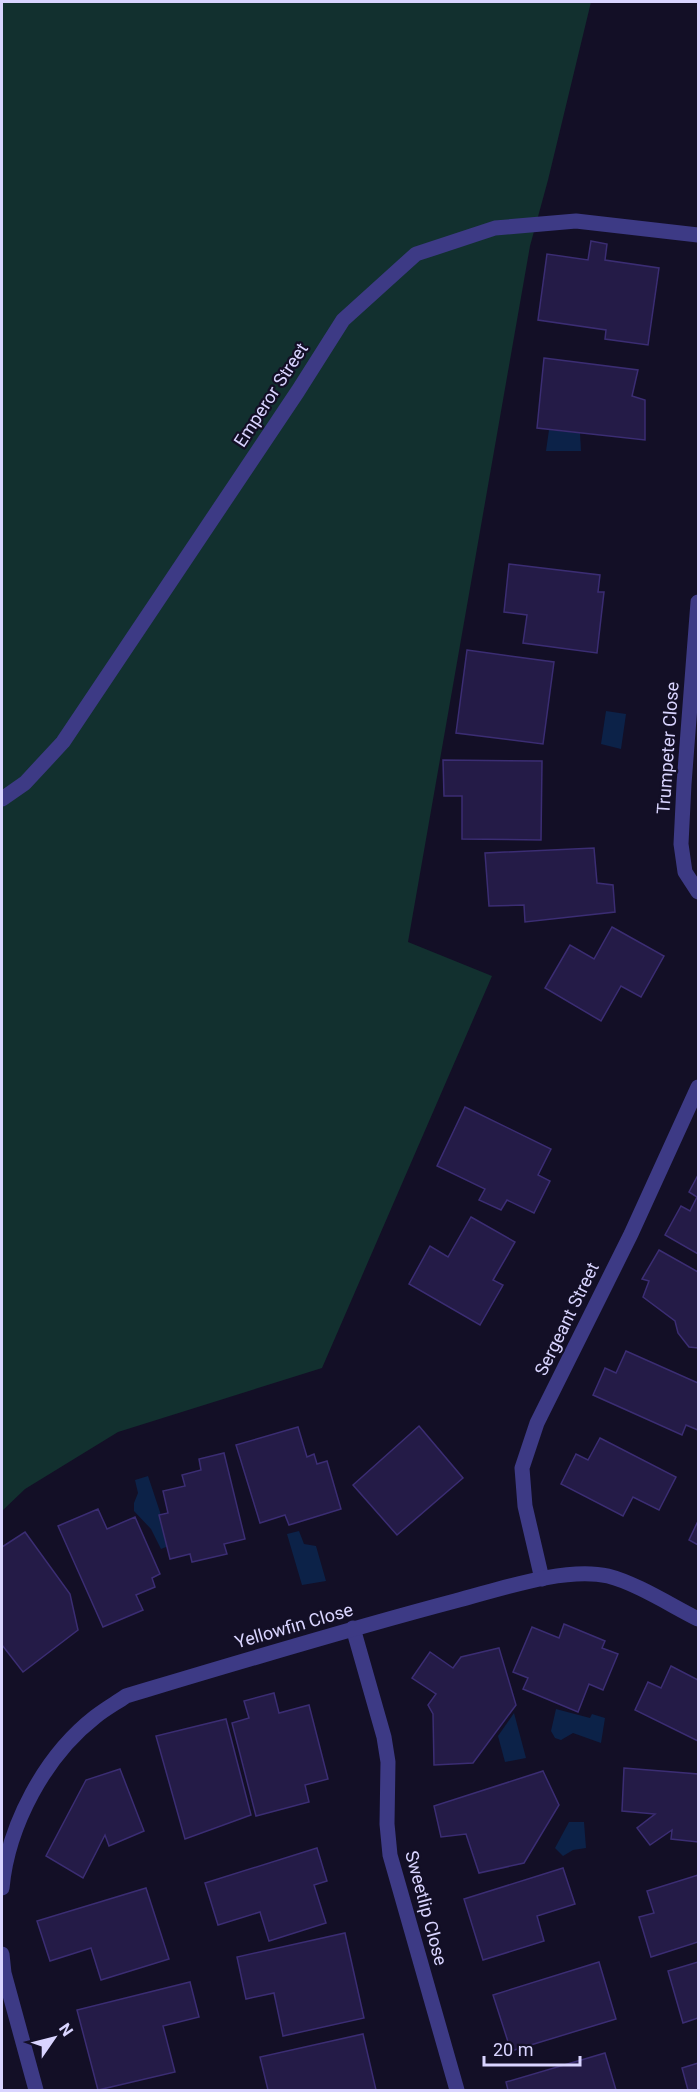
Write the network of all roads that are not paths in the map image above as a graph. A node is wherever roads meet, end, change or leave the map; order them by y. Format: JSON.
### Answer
{"nodes":[{"id":1,"x":699,"y":235,"type":"edge"},
{"id":2,"x":699,"y":602,"type":"edge"},
{"id":3,"x":2,"y":799,"type":"edge"},
{"id":4,"x":699,"y":892,"type":"edge"},
{"id":5,"x":699,"y":1087,"type":"edge"},
{"id":6,"x":542,"y":1579,"type":"junction"},
{"id":7,"x":699,"y":1619,"type":"edge"},
{"id":8,"x":353,"y":1628,"type":"junction"},
{"id":9,"x":2,"y":1888,"type":"edge"},
{"id":10,"x":2,"y":1954,"type":"edge"},
{"id":11,"x":3,"y":1973,"type":"edge"},
{"id":12,"x":36,"y":2091,"type":"edge"},
{"id":13,"x":457,"y":2091,"type":"edge"}],
"edges":[{"from":1,"to":3,"type":"street","name":"Emperor Street"},
{"from":2,"to":4,"type":"street","name":"Trumpeter Close"},
{"from":5,"to":6,"type":"street","name":"Sergeant Street"},
{"from":6,"to":7,"type":"street","name":"Yellowfin Close"},
{"from":6,"to":8,"type":"street","name":"Yellowfin Close"},
{"from":8,"to":9,"type":"street","name":"Yellowfin Close"},
{"from":8,"to":13,"type":"street","name":"Sweetlip Close"},
{"from":10,"to":11,"type":"street"},
{"from":11,"to":12,"type":"street"}]}
